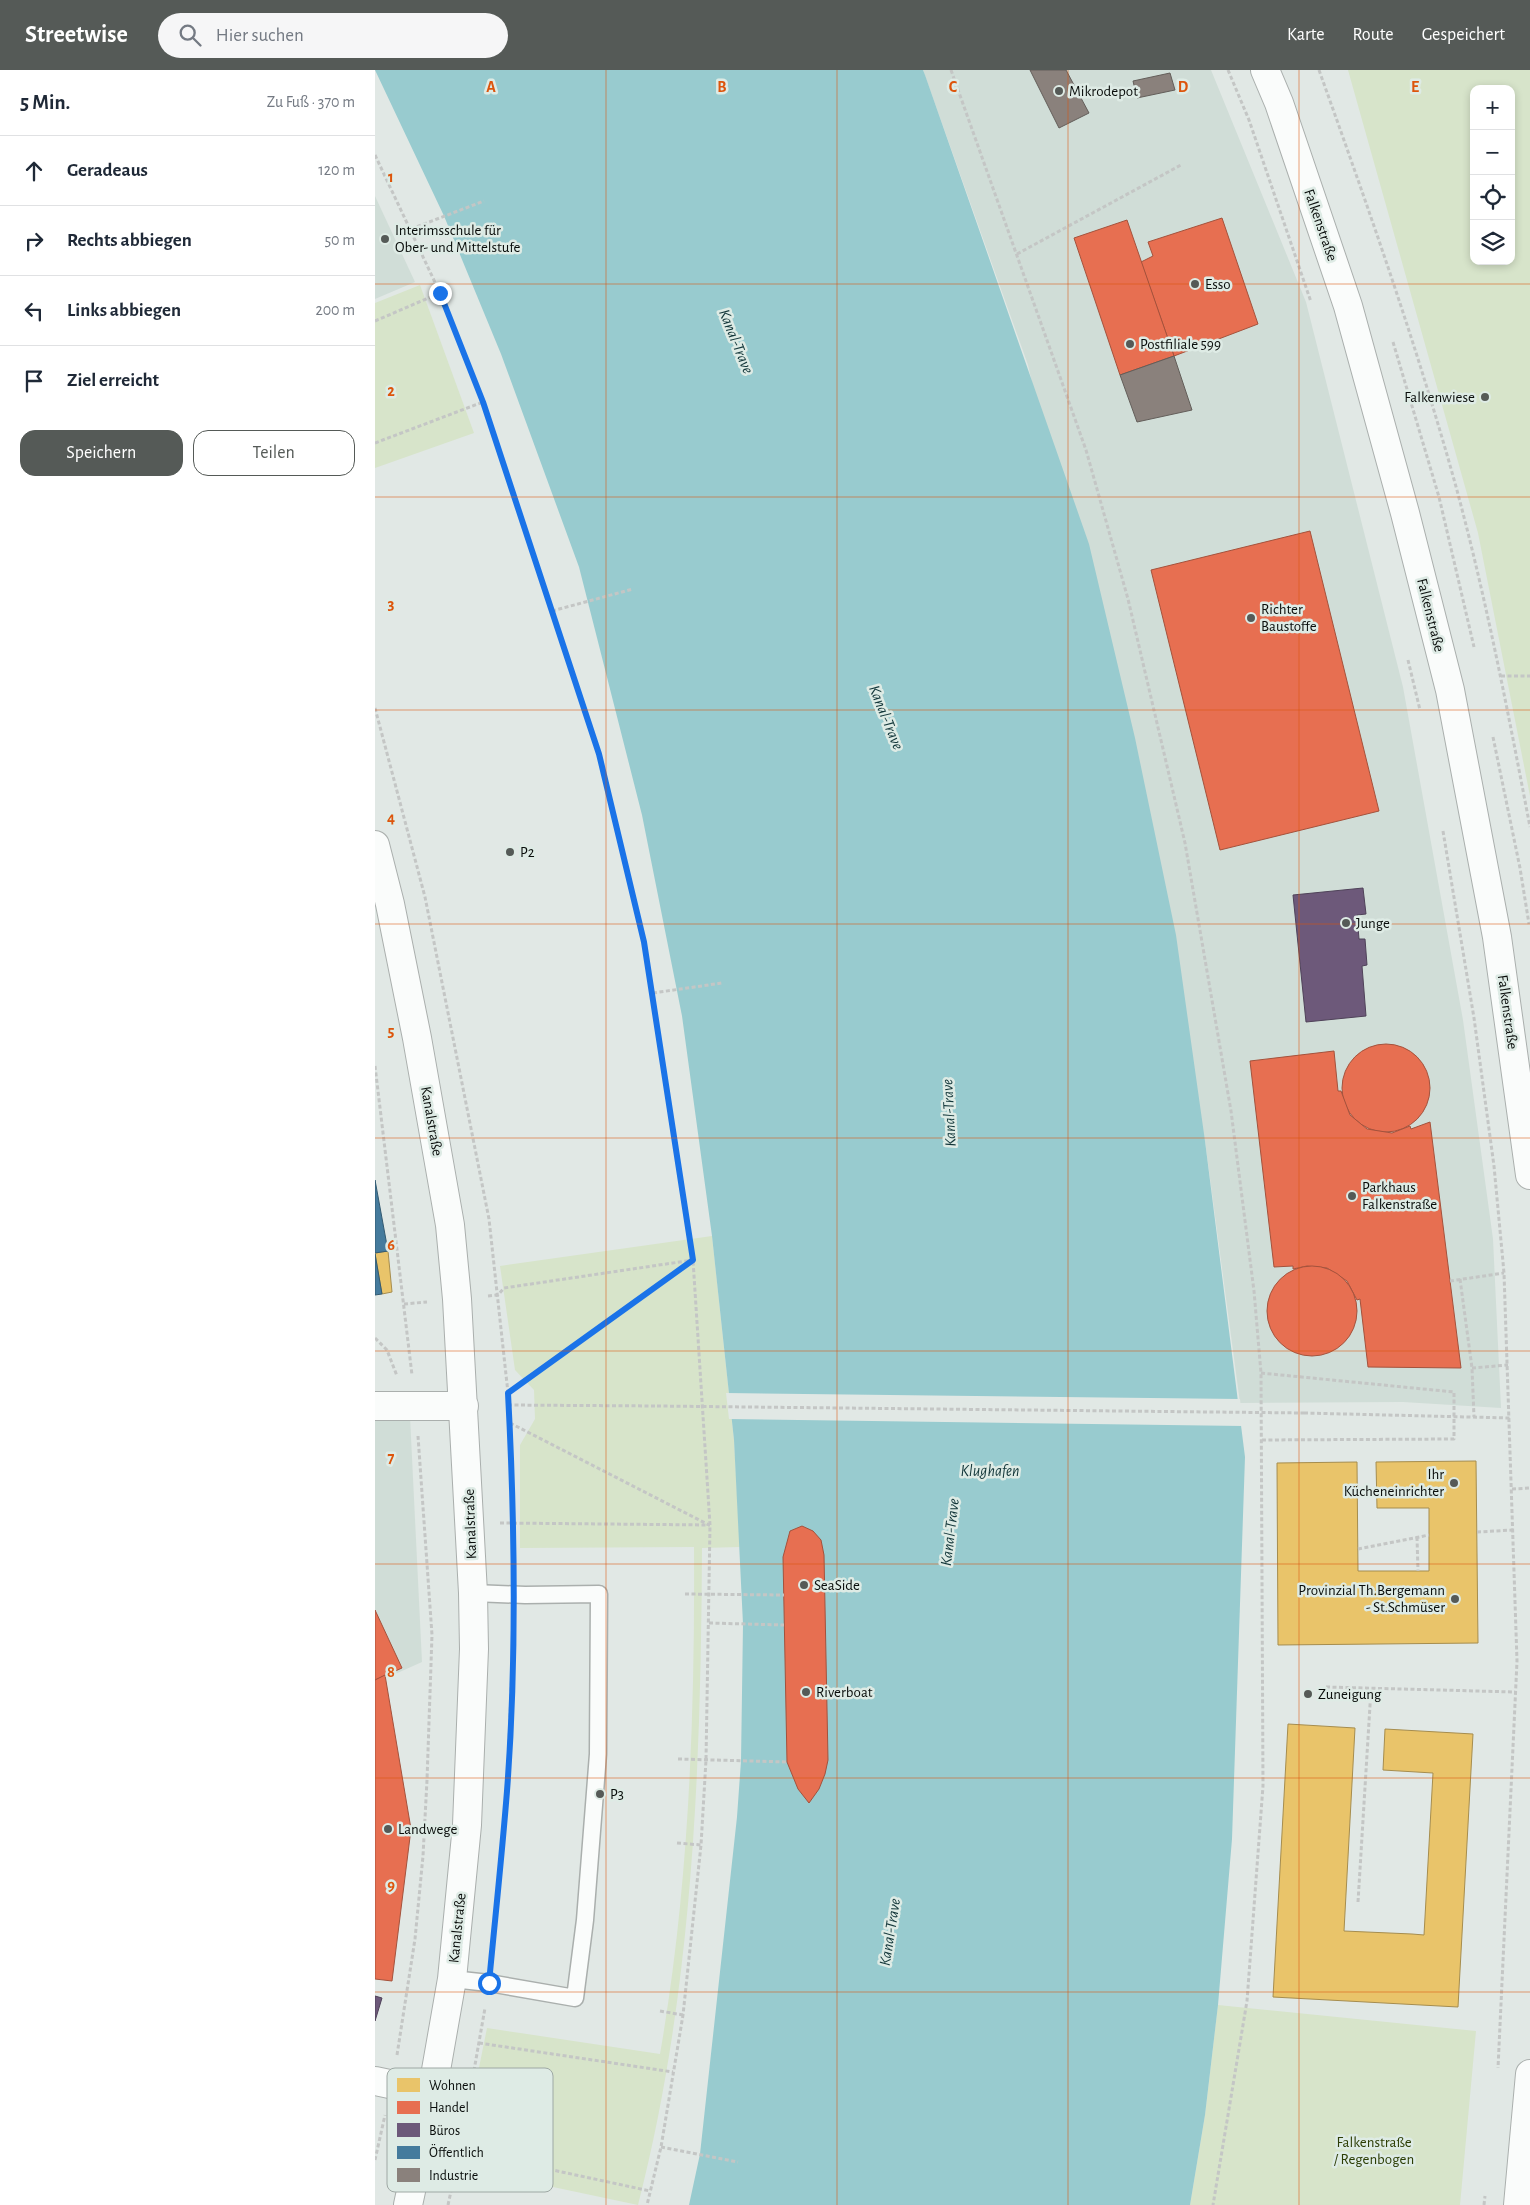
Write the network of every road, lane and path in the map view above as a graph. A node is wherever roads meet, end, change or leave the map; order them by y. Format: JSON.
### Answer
{"nodes":[{"id":1,"x":951,"y":70,"type":"edge"},
{"id":2,"x":1229,"y":70,"type":"edge"},
{"id":3,"x":1265,"y":70,"type":"edge"},
{"id":4,"x":1319,"y":70,"type":"edge"},
{"id":5,"x":375,"y":155,"type":"edge"},
{"id":6,"x":1181,"y":164,"type":"dead end"},
{"id":7,"x":484,"y":201,"type":"dead end"},
{"id":8,"x":411,"y":229,"type":"junction"},
{"id":9,"x":1017,"y":254,"type":"junction"},
{"id":10,"x":440,"y":293,"type":"junction"},
{"id":11,"x":1313,"y":307,"type":"dead end"},
{"id":12,"x":375,"y":321,"type":"edge"},
{"id":13,"x":483,"y":402,"type":"junction"},
{"id":14,"x":375,"y":443,"type":"edge"},
{"id":15,"x":633,"y":588,"type":"dead end"},
{"id":16,"x":552,"y":611,"type":"junction"},
{"id":17,"x":1408,"y":659,"type":"dead end"},
{"id":18,"x":1501,"y":676,"type":"junction"},
{"id":19,"x":1530,"y":676,"type":"edge"},
{"id":20,"x":1421,"y":717,"type":"dead end"},
{"id":21,"x":1441,"y":822,"type":"dead end"},
{"id":22,"x":1530,"y":827,"type":"edge"},
{"id":23,"x":375,"y":845,"type":"edge"},
{"id":24,"x":722,"y":983,"type":"dead end"},
{"id":25,"x":653,"y":993,"type":"junction"},
{"id":26,"x":375,"y":1066,"type":"edge"},
{"id":27,"x":1530,"y":1175,"type":"edge"},
{"id":28,"x":693,"y":1260,"type":"junction"},
{"id":29,"x":1504,"y":1273,"type":"junction"},
{"id":30,"x":1460,"y":1279,"type":"junction"},
{"id":31,"x":1450,"y":1280,"type":"dead end"},
{"id":32,"x":375,"y":1338,"type":"edge"},
{"id":33,"x":1508,"y":1365,"type":"junction"},
{"id":34,"x":1472,"y":1368,"type":"junction"},
{"id":35,"x":1261,"y":1373,"type":"junction"},
{"id":36,"x":508,"y":1393,"type":"junction"},
{"id":37,"x":509,"y":1405,"type":"junction"},
{"id":38,"x":396,"y":1406,"type":"edge"},
{"id":39,"x":464,"y":1406,"type":"junction"},
{"id":40,"x":1455,"y":1416,"type":"junction"},
{"id":41,"x":1474,"y":1417,"type":"junction"},
{"id":42,"x":1509,"y":1418,"type":"junction"},
{"id":43,"x":510,"y":1423,"type":"junction"},
{"id":44,"x":1261,"y":1440,"type":"junction"},
{"id":45,"x":1530,"y":1488,"type":"edge"},
{"id":46,"x":1512,"y":1489,"type":"junction"},
{"id":47,"x":514,"y":1523,"type":"junction"},
{"id":48,"x":709,"y":1525,"type":"junction"},
{"id":49,"x":1513,"y":1530,"type":"junction"},
{"id":50,"x":1477,"y":1532,"type":"dead end"},
{"id":51,"x":1429,"y":1535,"type":"dead end"},
{"id":52,"x":1417,"y":1537,"type":"junction"},
{"id":53,"x":1358,"y":1549,"type":"dead end"},
{"id":54,"x":1418,"y":1570,"type":"dead end"},
{"id":55,"x":473,"y":1593,"type":"junction"},
{"id":56,"x":685,"y":1594,"type":"dead end"},
{"id":57,"x":709,"y":1594,"type":"junction"},
{"id":58,"x":514,"y":1595,"type":"junction"},
{"id":59,"x":784,"y":1595,"type":"dead end"},
{"id":60,"x":709,"y":1624,"type":"junction"},
{"id":61,"x":784,"y":1625,"type":"dead end"},
{"id":62,"x":1326,"y":1687,"type":"dead end"},
{"id":63,"x":1371,"y":1688,"type":"junction"},
{"id":64,"x":1515,"y":1692,"type":"junction"},
{"id":65,"x":678,"y":1759,"type":"dead end"},
{"id":66,"x":706,"y":1760,"type":"junction"},
{"id":67,"x":787,"y":1762,"type":"dead end"},
{"id":68,"x":677,"y":1843,"type":"dead end"},
{"id":69,"x":701,"y":1845,"type":"junction"},
{"id":70,"x":1358,"y":1902,"type":"dead end"},
{"id":71,"x":452,"y":1979,"type":"junction"},
{"id":72,"x":489,"y":1983,"type":"junction"},
{"id":73,"x":660,"y":2010,"type":"dead end"},
{"id":74,"x":683,"y":2015,"type":"junction"},
{"id":75,"x":479,"y":2042,"type":"junction"},
{"id":76,"x":387,"y":2068,"type":"edge"},
{"id":77,"x":436,"y":2068,"type":"edge"},
{"id":78,"x":474,"y":2068,"type":"edge"},
{"id":79,"x":387,"y":2069,"type":"edge"},
{"id":80,"x":1498,"y":2070,"type":"dead end"},
{"id":81,"x":673,"y":2072,"type":"junction"},
{"id":82,"x":1530,"y":2074,"type":"edge"},
{"id":83,"x":384,"y":2083,"type":"edge"},
{"id":84,"x":661,"y":2147,"type":"junction"},
{"id":85,"x":375,"y":2160,"type":"edge"},
{"id":86,"x":738,"y":2162,"type":"dead end"},
{"id":87,"x":553,"y":2170,"type":"edge"},
{"id":88,"x":650,"y":2191,"type":"junction"},
{"id":89,"x":412,"y":2192,"type":"edge"},
{"id":90,"x":451,"y":2192,"type":"edge"},
{"id":91,"x":1485,"y":2195,"type":"dead end"},
{"id":92,"x":409,"y":2205,"type":"edge"},
{"id":93,"x":448,"y":2205,"type":"edge"},
{"id":94,"x":647,"y":2205,"type":"edge"},
{"id":95,"x":1213,"y":2205,"type":"edge"},
{"id":96,"x":1484,"y":2205,"type":"edge"},
{"id":97,"x":1518,"y":2205,"type":"edge"}],
"edges":[{"from":1,"to":9,"type":"path"},
{"from":2,"to":11,"type":"path"},
{"from":3,"to":27,"type":"main road","name":"Falkenstraße"},
{"from":4,"to":18,"type":"path"},
{"from":5,"to":8,"type":"path"},
{"from":6,"to":9,"type":"path"},
{"from":7,"to":8,"type":"path"},
{"from":8,"to":10,"type":"path"},
{"from":9,"to":35,"type":"path"},
{"from":10,"to":12,"type":"path"},
{"from":10,"to":13,"type":"path"},
{"from":13,"to":14,"type":"path"},
{"from":13,"to":16,"type":"path"},
{"from":15,"to":16,"type":"path"},
{"from":16,"to":25,"type":"path"},
{"from":17,"to":20,"type":"path"},
{"from":18,"to":19,"type":"path"},
{"from":18,"to":22,"type":"path"},
{"from":21,"to":29,"type":"path"},
{"from":23,"to":39,"type":"main road","name":"Kanalstraße"},
{"from":24,"to":25,"type":"path"},
{"from":25,"to":28,"type":"path"},
{"from":26,"to":38,"type":"path"},
{"from":28,"to":36,"type":"path"},
{"from":28,"to":36,"type":"path"},
{"from":28,"to":48,"type":"path"},
{"from":29,"to":30,"type":"path"},
{"from":29,"to":33,"type":"path"},
{"from":30,"to":31,"type":"path"},
{"from":30,"to":34,"type":"path"},
{"from":32,"to":38,"type":"path"},
{"from":33,"to":34,"type":"path"},
{"from":33,"to":42,"type":"path"},
{"from":34,"to":41,"type":"path"},
{"from":35,"to":40,"type":"path"},
{"from":35,"to":44,"type":"path"},
{"from":36,"to":37,"type":"path"},
{"from":37,"to":40,"type":"path","bridge":true},
{"from":37,"to":43,"type":"path"},
{"from":38,"to":39,"type":"main road"},
{"from":38,"to":76,"type":"path"},
{"from":39,"to":55,"type":"main road","name":"Kanalstraße"},
{"from":40,"to":41,"type":"path"},
{"from":40,"to":44,"type":"path"},
{"from":41,"to":42,"type":"path"},
{"from":42,"to":46,"type":"path"},
{"from":43,"to":47,"type":"path"},
{"from":43,"to":48,"type":"path"},
{"from":44,"to":95,"type":"path"},
{"from":45,"to":46,"type":"path"},
{"from":46,"to":49,"type":"path"},
{"from":47,"to":48,"type":"path"},
{"from":47,"to":58,"type":"path"},
{"from":48,"to":57,"type":"path"},
{"from":49,"to":50,"type":"path"},
{"from":49,"to":64,"type":"path"},
{"from":51,"to":52,"type":"path"},
{"from":52,"to":53,"type":"path"},
{"from":52,"to":54,"type":"path"},
{"from":55,"to":58,"type":"lane"},
{"from":55,"to":71,"type":"main road","name":"Kanalstraße"},
{"from":56,"to":57,"type":"path"},
{"from":57,"to":59,"type":"path"},
{"from":57,"to":60,"type":"path"},
{"from":58,"to":72,"type":"path"},
{"from":58,"to":72,"type":"lane"},
{"from":60,"to":61,"type":"path"},
{"from":60,"to":66,"type":"path"},
{"from":62,"to":63,"type":"path"},
{"from":63,"to":64,"type":"path"},
{"from":63,"to":70,"type":"path"},
{"from":64,"to":80,"type":"path"},
{"from":65,"to":66,"type":"path"},
{"from":66,"to":67,"type":"path"},
{"from":66,"to":69,"type":"path"},
{"from":68,"to":69,"type":"path"},
{"from":69,"to":74,"type":"path"},
{"from":71,"to":72,"type":"lane"},
{"from":71,"to":77,"type":"main road","name":"Kanalstraße"},
{"from":72,"to":75,"type":"path"},
{"from":73,"to":74,"type":"path"},
{"from":74,"to":81,"type":"path"},
{"from":75,"to":78,"type":"path"},
{"from":75,"to":81,"type":"path"},
{"from":79,"to":83,"type":"path"},
{"from":81,"to":84,"type":"path"},
{"from":82,"to":97,"type":"main road"},
{"from":83,"to":85,"type":"path"},
{"from":84,"to":86,"type":"path"},
{"from":84,"to":88,"type":"path"},
{"from":87,"to":88,"type":"path"},
{"from":88,"to":94,"type":"path"},
{"from":89,"to":92,"type":"main road","name":"Kanalstraße"},
{"from":90,"to":93,"type":"path"},
{"from":91,"to":96,"type":"path"}]}
